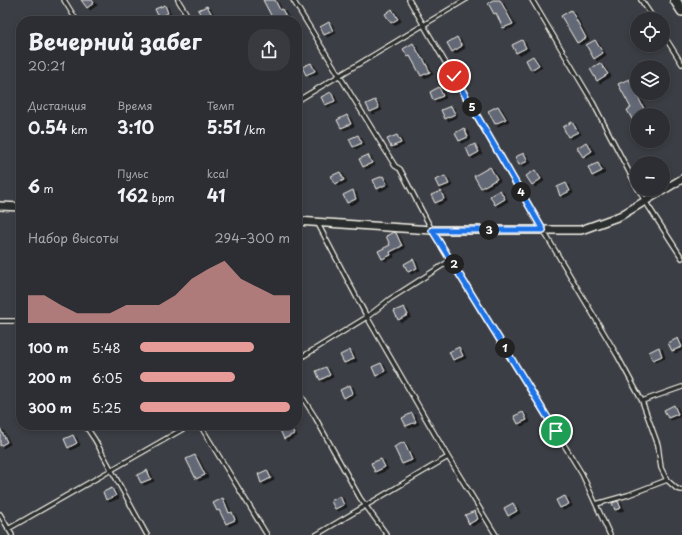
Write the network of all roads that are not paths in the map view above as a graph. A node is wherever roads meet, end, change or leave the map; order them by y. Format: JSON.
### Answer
{"nodes":[{"id":1,"x":64,"y":0,"type":"edge"},
{"id":2,"x":178,"y":0,"type":"edge"},
{"id":3,"x":293,"y":0,"type":"edge"},
{"id":4,"x":409,"y":0,"type":"edge"},
{"id":5,"x":465,"y":0,"type":"edge"},
{"id":6,"x":532,"y":0,"type":"edge"},
{"id":7,"x":642,"y":0,"type":"edge"},
{"id":8,"x":675,"y":0,"type":"edge"},
{"id":9,"x":682,"y":11,"type":"edge"},
{"id":10,"x":650,"y":12,"type":"edge"},
{"id":11,"x":74,"y":16,"type":"edge"},
{"id":12,"x":188,"y":16,"type":"edge"},
{"id":13,"x":425,"y":25,"type":"junction"},
{"id":14,"x":670,"y":45,"type":"edge"},
{"id":15,"x":682,"y":64,"type":"edge"},
{"id":16,"x":340,"y":76,"type":"junction"},
{"id":17,"x":302,"y":98,"type":"edge"},
{"id":18,"x":630,"y":173,"type":"edge"},
{"id":19,"x":682,"y":179,"type":"edge"},
{"id":20,"x":642,"y":196,"type":"edge"},
{"id":21,"x":645,"y":201,"type":"junction"},
{"id":22,"x":0,"y":206,"type":"edge"},
{"id":23,"x":16,"y":207,"type":"edge"},
{"id":24,"x":302,"y":221,"type":"edge"},
{"id":25,"x":318,"y":222,"type":"junction"},
{"id":26,"x":432,"y":230,"type":"junction"},
{"id":27,"x":543,"y":230,"type":"junction"},
{"id":28,"x":682,"y":258,"type":"edge"},
{"id":29,"x":451,"y":260,"type":"junction"},
{"id":30,"x":367,"y":317,"type":"junction"},
{"id":31,"x":0,"y":321,"type":"edge"},
{"id":32,"x":16,"y":321,"type":"edge"},
{"id":33,"x":302,"y":357,"type":"edge"},
{"id":34,"x":682,"y":387,"type":"edge"},
{"id":35,"x":302,"y":397,"type":"edge"},
{"id":36,"x":642,"y":401,"type":"junction"},
{"id":37,"x":88,"y":430,"type":"edge"},
{"id":38,"x":181,"y":430,"type":"edge"},
{"id":39,"x":203,"y":430,"type":"edge"},
{"id":40,"x":448,"y":457,"type":"junction"},
{"id":41,"x":111,"y":470,"type":"junction"},
{"id":42,"x":668,"y":480,"type":"junction"},
{"id":43,"x":682,"y":490,"type":"edge"},
{"id":44,"x":596,"y":504,"type":"junction"},
{"id":45,"x":365,"y":505,"type":"junction"},
{"id":46,"x":0,"y":514,"type":"edge"},
{"id":47,"x":8,"y":529,"type":"junction"},
{"id":48,"x":12,"y":535,"type":"edge"},
{"id":49,"x":147,"y":535,"type":"edge"},
{"id":50,"x":267,"y":535,"type":"edge"},
{"id":51,"x":316,"y":535,"type":"edge"},
{"id":52,"x":387,"y":535,"type":"edge"},
{"id":53,"x":496,"y":535,"type":"edge"},
{"id":54,"x":610,"y":535,"type":"edge"}],
"edges":[{"from":1,"to":11,"type":"lane"},
{"from":2,"to":12,"type":"lane"},
{"from":3,"to":16,"type":"lane"},
{"from":4,"to":13,"type":"lane"},
{"from":5,"to":13,"type":"lane"},
{"from":6,"to":18,"type":"lane"},
{"from":7,"to":10,"type":"lane"},
{"from":8,"to":9,"type":"street"},
{"from":13,"to":16,"type":"lane"},
{"from":13,"to":27,"type":"lane"},
{"from":14,"to":15,"type":"lane"},
{"from":16,"to":17,"type":"lane"},
{"from":16,"to":26,"type":"lane"},
{"from":19,"to":21,"type":"street"},
{"from":20,"to":21,"type":"lane"},
{"from":21,"to":27,"type":"street"},
{"from":21,"to":28,"type":"lane"},
{"from":22,"to":23,"type":"street"},
{"from":24,"to":25,"type":"street"},
{"from":25,"to":26,"type":"street"},
{"from":25,"to":30,"type":"lane"},
{"from":26,"to":27,"type":"street"},
{"from":26,"to":29,"type":"lane"},
{"from":27,"to":36,"type":"lane"},
{"from":29,"to":30,"type":"lane"},
{"from":29,"to":44,"type":"lane"},
{"from":30,"to":33,"type":"lane"},
{"from":30,"to":40,"type":"lane"},
{"from":31,"to":32,"type":"lane"},
{"from":34,"to":36,"type":"lane"},
{"from":35,"to":45,"type":"lane"},
{"from":36,"to":42,"type":"lane"},
{"from":37,"to":41,"type":"lane"},
{"from":38,"to":41,"type":"lane"},
{"from":39,"to":50,"type":"lane"},
{"from":40,"to":45,"type":"lane"},
{"from":40,"to":53,"type":"lane"},
{"from":41,"to":47,"type":"lane"},
{"from":41,"to":49,"type":"lane"},
{"from":42,"to":43,"type":"lane"},
{"from":42,"to":44,"type":"lane"},
{"from":44,"to":54,"type":"lane"},
{"from":45,"to":51,"type":"lane"},
{"from":45,"to":52,"type":"lane"},
{"from":46,"to":47,"type":"lane"},
{"from":47,"to":48,"type":"lane"}]}
